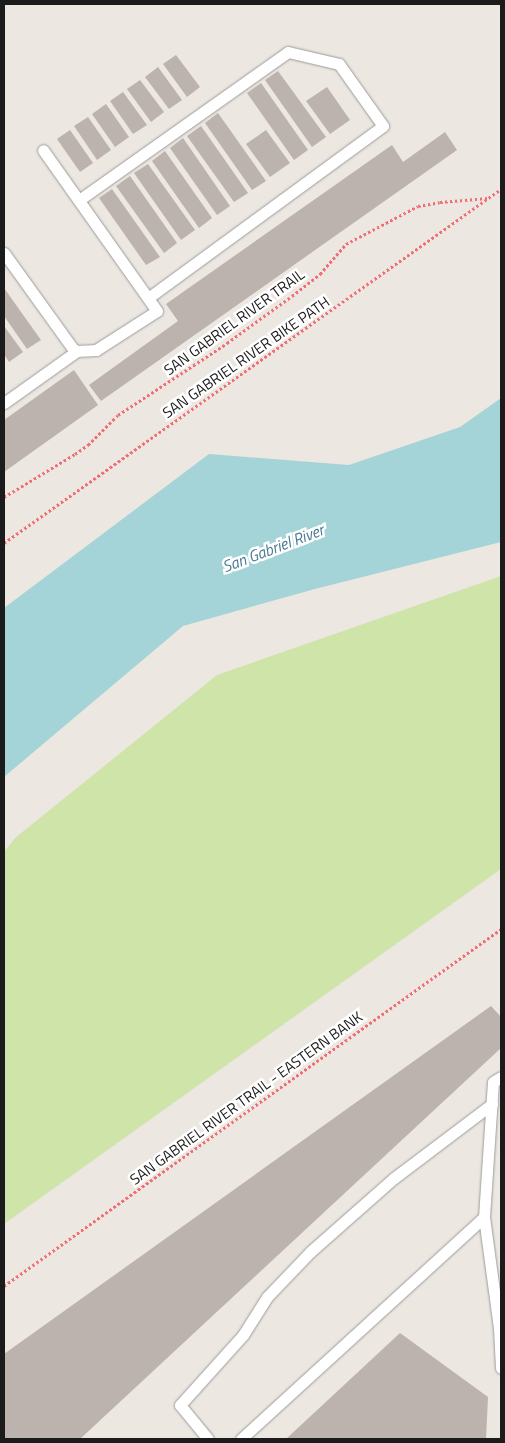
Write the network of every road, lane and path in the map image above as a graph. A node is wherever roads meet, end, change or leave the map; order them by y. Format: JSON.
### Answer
{"nodes":[{"id":1,"x":43,"y":150,"type":"dead end"},
{"id":2,"x":501,"y":189,"type":"edge"},
{"id":3,"x":489,"y":198,"type":"junction"},
{"id":4,"x":79,"y":200,"type":"junction"},
{"id":5,"x":4,"y":253,"type":"edge"},
{"id":6,"x":148,"y":298,"type":"junction"},
{"id":7,"x":77,"y":351,"type":"junction"},
{"id":8,"x":4,"y":403,"type":"edge"},
{"id":9,"x":4,"y":498,"type":"edge"},
{"id":10,"x":4,"y":543,"type":"edge"},
{"id":11,"x":501,"y":929,"type":"edge"},
{"id":12,"x":501,"y":1076,"type":"edge"},
{"id":13,"x":492,"y":1104,"type":"junction"},
{"id":14,"x":484,"y":1217,"type":"junction"},
{"id":15,"x":4,"y":1286,"type":"edge"},
{"id":16,"x":501,"y":1368,"type":"edge"},
{"id":17,"x":208,"y":1439,"type":"edge"},
{"id":18,"x":241,"y":1439,"type":"edge"}],
"edges":[{"from":1,"to":4,"type":"lane"},
{"from":2,"to":3,"type":"path","name":"SAN GABRIEL RIVER BIKE PATH"},
{"from":3,"to":9,"type":"path","name":"SAN GABRIEL RIVER TRAIL"},
{"from":3,"to":10,"type":"path","name":"SAN GABRIEL RIVER BIKE PATH"},
{"from":4,"to":6,"type":"lane"},
{"from":4,"to":6,"type":"lane"},
{"from":5,"to":7,"type":"lane"},
{"from":6,"to":7,"type":"lane"},
{"from":7,"to":8,"type":"lane"},
{"from":11,"to":15,"type":"path","name":"SAN GABRIEL RIVER TRAIL - EASTERN BANK"},
{"from":12,"to":13,"type":"lane"},
{"from":13,"to":14,"type":"lane"},
{"from":13,"to":17,"type":"lane"},
{"from":14,"to":16,"type":"lane"},
{"from":14,"to":18,"type":"lane"}]}
